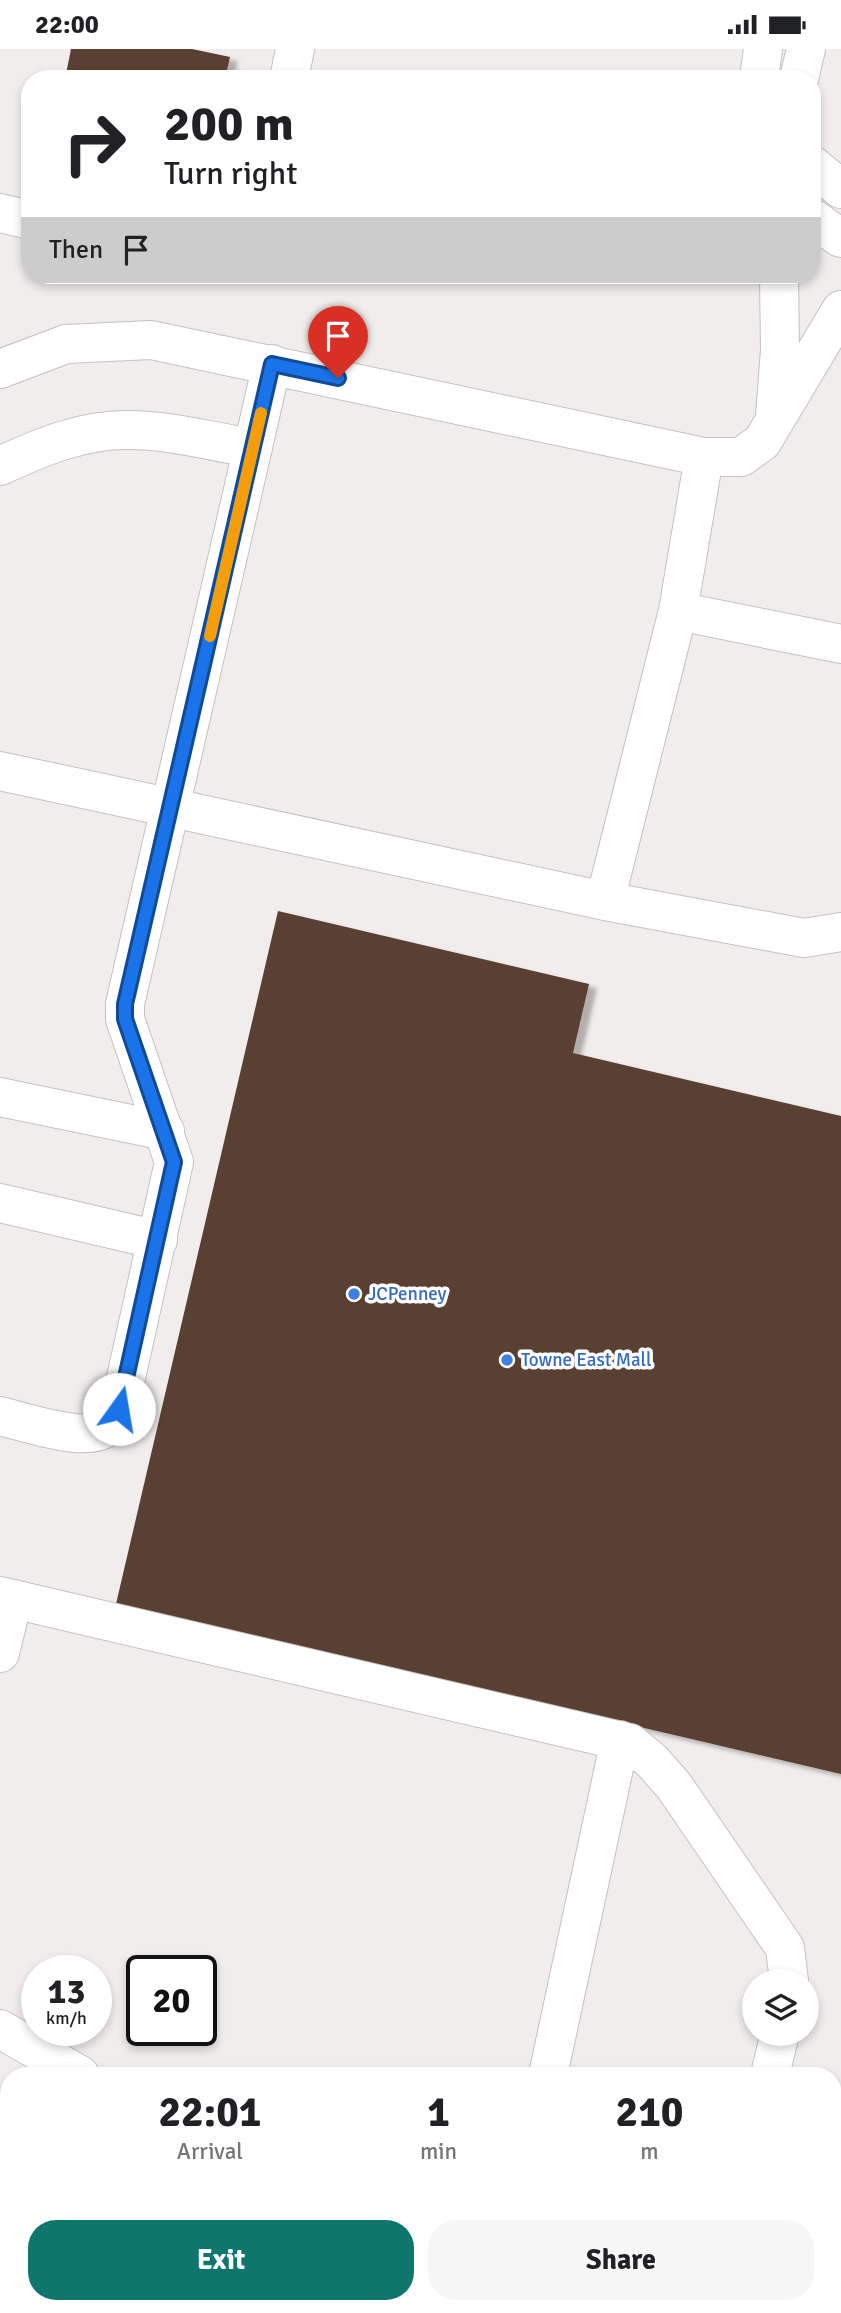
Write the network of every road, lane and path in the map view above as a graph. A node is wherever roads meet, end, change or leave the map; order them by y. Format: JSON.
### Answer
{"nodes":[{"id":1,"x":295,"y":49,"type":"edge"},
{"id":2,"x":764,"y":49,"type":"edge"},
{"id":3,"x":806,"y":49,"type":"edge"},
{"id":4,"x":291,"y":70,"type":"edge"},
{"id":5,"x":760,"y":70,"type":"edge"},
{"id":6,"x":801,"y":70,"type":"edge"},
{"id":7,"x":821,"y":172,"type":"edge"},
{"id":8,"x":841,"y":189,"type":"edge"},
{"id":9,"x":0,"y":213,"type":"edge"},
{"id":10,"x":21,"y":218,"type":"edge"},
{"id":11,"x":821,"y":224,"type":"edge"},
{"id":12,"x":841,"y":238,"type":"edge"},
{"id":13,"x":779,"y":284,"type":"edge"},
{"id":14,"x":841,"y":310,"type":"edge"},
{"id":15,"x":272,"y":364,"type":"junction"},
{"id":16,"x":0,"y":369,"type":"edge"},
{"id":17,"x":774,"y":423,"type":"junction"},
{"id":18,"x":253,"y":448,"type":"junction"},
{"id":19,"x":704,"y":457,"type":"junction"},
{"id":20,"x":0,"y":466,"type":"edge"},
{"id":21,"x":678,"y":611,"type":"junction"},
{"id":22,"x":841,"y":644,"type":"edge"},
{"id":23,"x":0,"y":771,"type":"edge"},
{"id":24,"x":171,"y":806,"type":"junction"},
{"id":25,"x":605,"y":901,"type":"junction"},
{"id":26,"x":841,"y":932,"type":"edge"},
{"id":27,"x":0,"y":1097,"type":"edge"},
{"id":28,"x":165,"y":1131,"type":"junction"},
{"id":29,"x":0,"y":1203,"type":"edge"},
{"id":30,"x":159,"y":1240,"type":"junction"},
{"id":31,"x":0,"y":1416,"type":"edge"},
{"id":32,"x":6,"y":1597,"type":"edge"},
{"id":33,"x":0,"y":1653,"type":"edge"},
{"id":34,"x":620,"y":1740,"type":"junction"},
{"id":35,"x":788,"y":1969,"type":"edge"},
{"id":36,"x":0,"y":2029,"type":"edge"},
{"id":37,"x":777,"y":2046,"type":"edge"},
{"id":38,"x":66,"y":2067,"type":"edge"},
{"id":39,"x":550,"y":2067,"type":"edge"},
{"id":40,"x":773,"y":2067,"type":"edge"}],
"edges":[{"from":1,"to":4,"type":"lane"},
{"from":2,"to":5,"type":"lane"},
{"from":3,"to":6,"type":"lane"},
{"from":7,"to":8,"type":"lane"},
{"from":9,"to":10,"type":"lane"},
{"from":11,"to":12,"type":"lane"},
{"from":13,"to":17,"type":"lane"},
{"from":14,"to":17,"type":"lane"},
{"from":15,"to":16,"type":"lane"},
{"from":15,"to":18,"type":"lane"},
{"from":15,"to":19,"type":"lane"},
{"from":17,"to":19,"type":"lane"},
{"from":18,"to":20,"type":"lane"},
{"from":18,"to":24,"type":"lane"},
{"from":19,"to":21,"type":"lane"},
{"from":21,"to":22,"type":"lane"},
{"from":21,"to":25,"type":"lane"},
{"from":23,"to":24,"type":"lane"},
{"from":24,"to":25,"type":"lane"},
{"from":24,"to":28,"type":"lane"},
{"from":25,"to":26,"type":"lane"},
{"from":27,"to":28,"type":"lane"},
{"from":28,"to":30,"type":"lane"},
{"from":29,"to":30,"type":"lane"},
{"from":30,"to":31,"type":"lane"},
{"from":32,"to":33,"type":"lane"},
{"from":32,"to":34,"type":"lane"},
{"from":34,"to":35,"type":"lane"},
{"from":34,"to":39,"type":"lane"},
{"from":36,"to":38,"type":"lane"},
{"from":37,"to":40,"type":"lane"}]}
